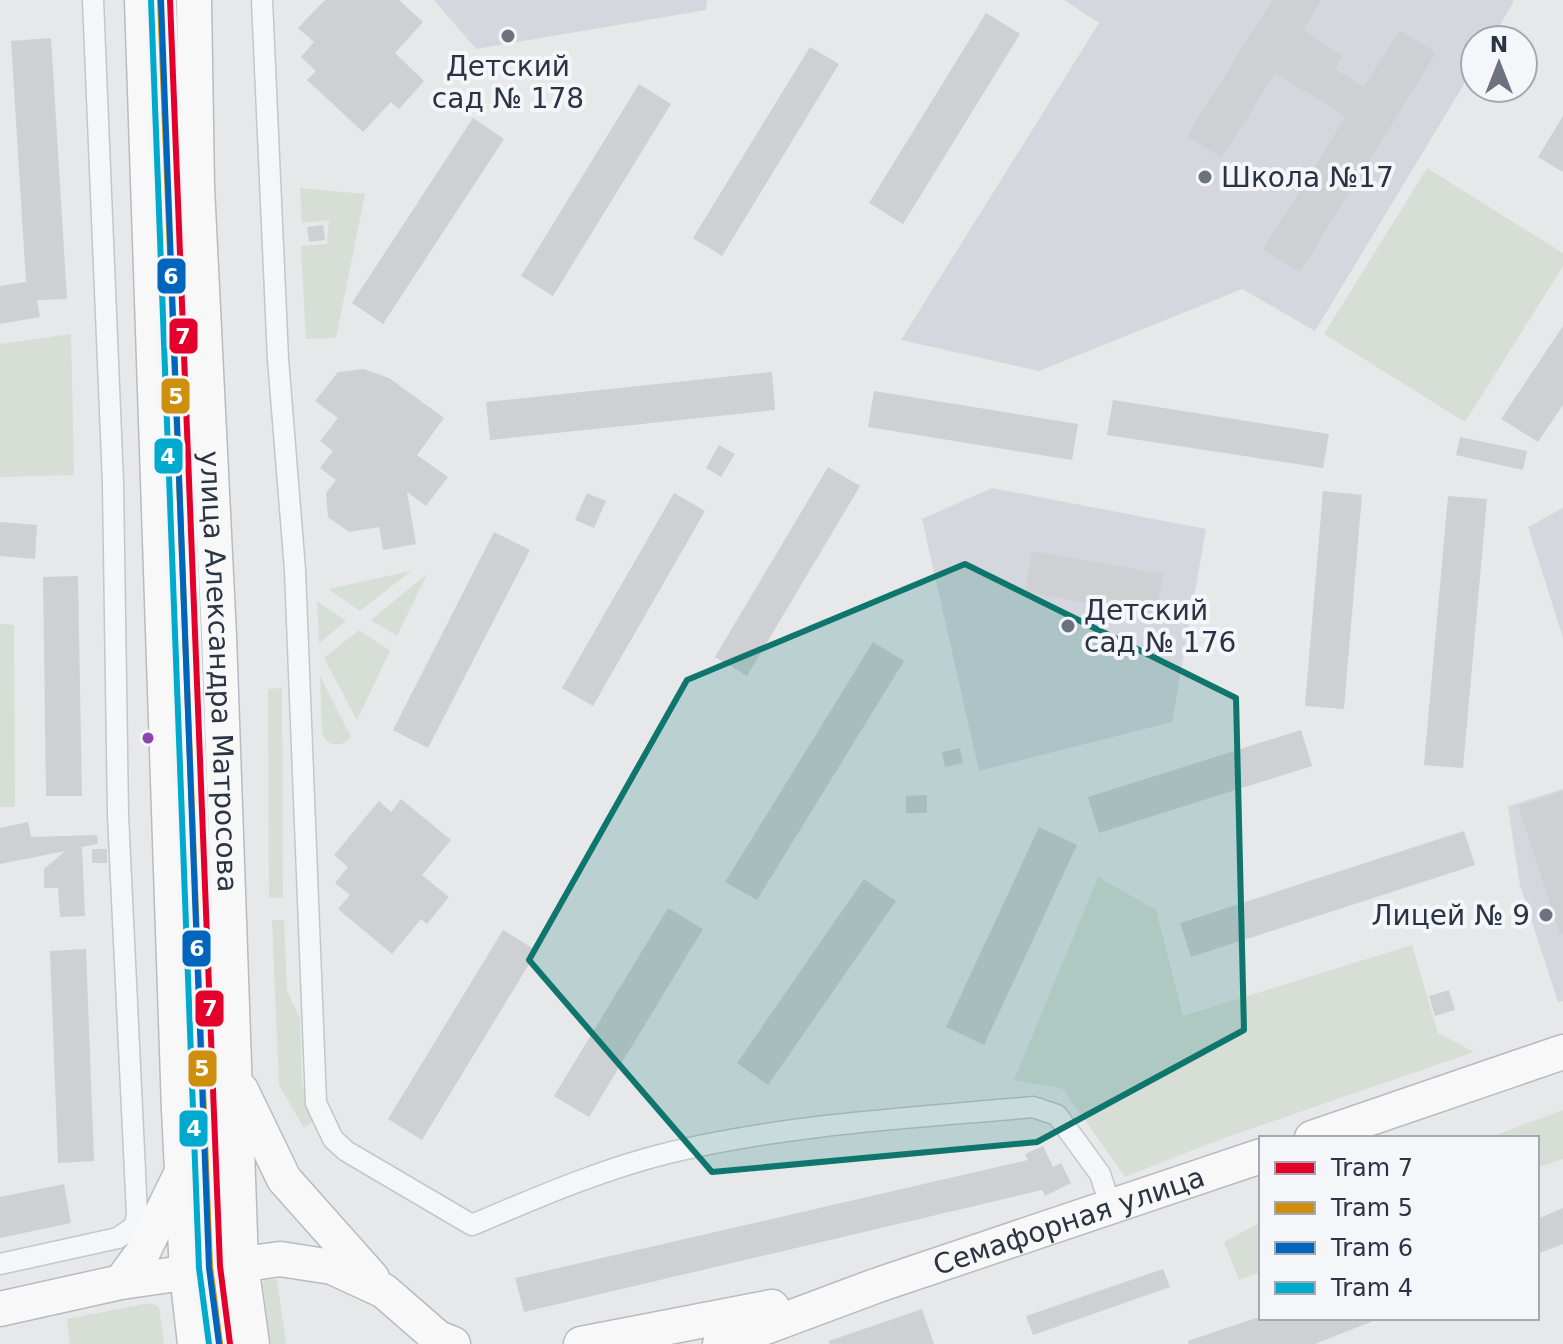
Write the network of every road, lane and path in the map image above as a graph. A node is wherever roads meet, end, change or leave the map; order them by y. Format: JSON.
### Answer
{"nodes":[{"id":1,"x":93,"y":0,"type":"edge"},
{"id":2,"x":142,"y":0,"type":"edge"},
{"id":3,"x":194,"y":0,"type":"edge"},
{"id":4,"x":262,"y":0,"type":"edge"},
{"id":5,"x":1563,"y":1052,"type":"edge"},
{"id":6,"x":234,"y":1076,"type":"junction"},
{"id":7,"x":1318,"y":1136,"type":"edge"},
{"id":8,"x":1259,"y":1157,"type":"edge"},
{"id":9,"x":181,"y":1174,"type":"junction"},
{"id":10,"x":1111,"y":1207,"type":"junction"},
{"id":11,"x":0,"y":1264,"type":"edge"},
{"id":12,"x":241,"y":1264,"type":"junction"},
{"id":13,"x":187,"y":1273,"type":"junction"},
{"id":14,"x":121,"y":1282,"type":"junction"},
{"id":15,"x":878,"y":1285,"type":"junction"},
{"id":16,"x":384,"y":1291,"type":"junction"},
{"id":17,"x":0,"y":1309,"type":"edge"},
{"id":18,"x":195,"y":1344,"type":"edge"},
{"id":19,"x":252,"y":1344,"type":"edge"},
{"id":20,"x":410,"y":1344,"type":"edge"},
{"id":21,"x":453,"y":1344,"type":"edge"},
{"id":22,"x":581,"y":1344,"type":"edge"},
{"id":23,"x":720,"y":1344,"type":"edge"}],
"edges":[{"from":1,"to":11,"type":"street"},
{"from":2,"to":9,"type":"highway","name":"улица Александра Матросова"},
{"from":3,"to":6,"type":"highway","name":"улица Александра Матросова"},
{"from":4,"to":10,"type":"street"},
{"from":5,"to":7,"type":"highway"},
{"from":6,"to":12,"type":"highway","name":"улица Александра Матросова"},
{"from":6,"to":16,"type":"highway"},
{"from":8,"to":10,"type":"highway","name":"Семафорная улица"},
{"from":9,"to":13,"type":"highway","name":"улица Александра Матросова"},
{"from":9,"to":14,"type":"highway"},
{"from":10,"to":15,"type":"highway","name":"Семафорная улица"},
{"from":12,"to":13,"type":"highway"},
{"from":12,"to":16,"type":"highway"},
{"from":12,"to":19,"type":"highway","name":"улица Александра Матросова"},
{"from":13,"to":14,"type":"highway"},
{"from":13,"to":18,"type":"highway","name":"улица Александра Матросова"},
{"from":14,"to":17,"type":"highway"},
{"from":15,"to":22,"type":"highway","name":"Семафорная улица"},
{"from":15,"to":23,"type":"highway","name":"Семафорная улица"},
{"from":16,"to":20,"type":"highway"},
{"from":16,"to":21,"type":"highway"}]}
